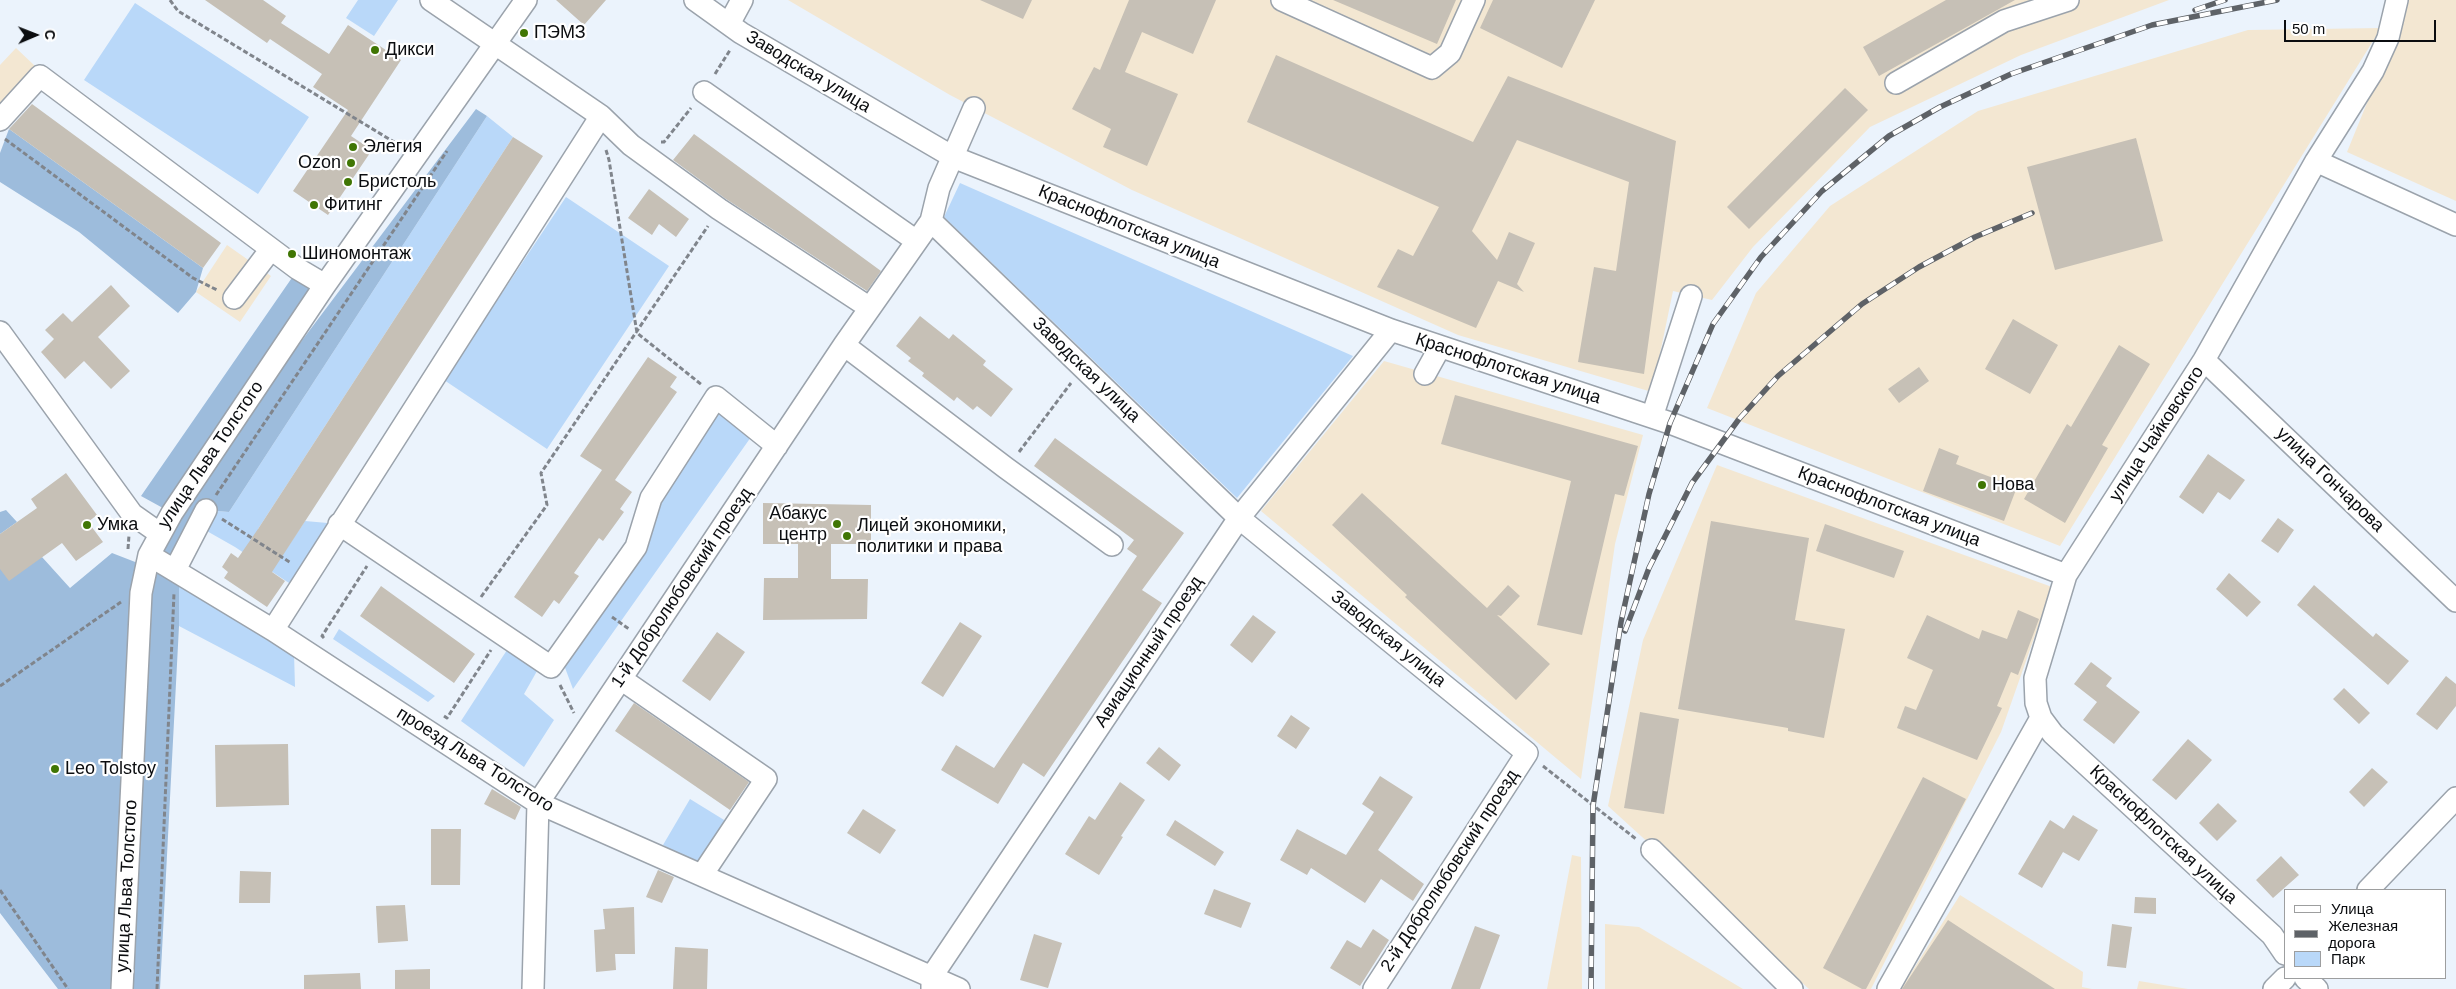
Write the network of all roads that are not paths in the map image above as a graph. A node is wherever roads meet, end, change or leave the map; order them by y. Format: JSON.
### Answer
{"nodes":[{"id":1,"x":431,"y":0,"type":"edge"},
{"id":2,"x":526,"y":0,"type":"edge"},
{"id":3,"x":695,"y":0,"type":"edge"},
{"id":4,"x":742,"y":0,"type":"edge"},
{"id":5,"x":1282,"y":0,"type":"edge"},
{"id":6,"x":1474,"y":0,"type":"edge"},
{"id":7,"x":2068,"y":0,"type":"edge"},
{"id":8,"x":2397,"y":0,"type":"edge"},
{"id":9,"x":729,"y":24,"type":"junction"},
{"id":10,"x":496,"y":44,"type":"junction"},
{"id":11,"x":1896,"y":83,"type":"dead end"},
{"id":12,"x":704,"y":92,"type":"dead end"},
{"id":13,"x":974,"y":108,"type":"dead end"},
{"id":14,"x":599,"y":120,"type":"junction"},
{"id":15,"x":2,"y":128,"type":"edge"},
{"id":16,"x":953,"y":157,"type":"junction"},
{"id":17,"x":2316,"y":161,"type":"junction"},
{"id":18,"x":931,"y":221,"type":"junction"},
{"id":19,"x":2456,"y":225,"type":"edge"},
{"id":20,"x":915,"y":240,"type":"junction"},
{"id":21,"x":271,"y":248,"type":"junction"},
{"id":22,"x":325,"y":286,"type":"junction"},
{"id":23,"x":1691,"y":296,"type":"dead end"},
{"id":24,"x":234,"y":298,"type":"road end"},
{"id":25,"x":870,"y":308,"type":"junction"},
{"id":26,"x":1391,"y":330,"type":"junction"},
{"id":27,"x":0,"y":332,"type":"edge"},
{"id":28,"x":844,"y":345,"type":"junction"},
{"id":29,"x":1440,"y":347,"type":"junction"},
{"id":30,"x":2204,"y":360,"type":"junction"},
{"id":31,"x":1425,"y":374,"type":"dead end"},
{"id":32,"x":1652,"y":417,"type":"junction"},
{"id":33,"x":777,"y":446,"type":"junction"},
{"id":34,"x":206,"y":510,"type":"road end"},
{"id":35,"x":1239,"y":518,"type":"junction"},
{"id":36,"x":339,"y":524,"type":"junction"},
{"id":37,"x":159,"y":533,"type":"junction"},
{"id":38,"x":1112,"y":545,"type":"dead end"},
{"id":39,"x":149,"y":555,"type":"junction"},
{"id":40,"x":175,"y":570,"type":"junction"},
{"id":41,"x":2066,"y":575,"type":"junction"},
{"id":42,"x":2456,"y":601,"type":"edge"},
{"id":43,"x":273,"y":630,"type":"junction"},
{"id":44,"x":621,"y":679,"type":"junction"},
{"id":45,"x":2041,"y":718,"type":"junction"},
{"id":46,"x":1526,"y":753,"type":"joint"},
{"id":47,"x":2456,"y":798,"type":"edge"},
{"id":48,"x":538,"y":803,"type":"junction"},
{"id":49,"x":1652,"y":850,"type":"road end"},
{"id":50,"x":702,"y":875,"type":"junction"},
{"id":51,"x":2369,"y":889,"type":"edge"},
{"id":52,"x":2284,"y":953,"type":"edge"},
{"id":53,"x":2284,"y":979,"type":"edge"},
{"id":54,"x":2306,"y":979,"type":"edge"},
{"id":55,"x":932,"y":982,"type":"edge"},
{"id":56,"x":122,"y":989,"type":"edge"},
{"id":57,"x":533,"y":989,"type":"edge"},
{"id":58,"x":958,"y":989,"type":"edge"},
{"id":59,"x":1374,"y":989,"type":"edge"},
{"id":60,"x":1792,"y":989,"type":"edge"},
{"id":61,"x":1888,"y":989,"type":"edge"},
{"id":62,"x":2274,"y":989,"type":"edge"},
{"id":63,"x":2317,"y":989,"type":"edge"}],
"edges":[{"from":1,"to":10,"type":"street"},
{"from":2,"to":10,"type":"street","name":"улица Льва Толстого"},
{"from":3,"to":9,"type":"street","name":"Заводская улица"},
{"from":4,"to":9,"type":"street"},
{"from":5,"to":6,"type":"street"},
{"from":7,"to":11,"type":"street"},
{"from":8,"to":17,"type":"street","name":"улица Чайковского"},
{"from":9,"to":16,"type":"street","name":"Заводская улица"},
{"from":10,"to":14,"type":"street"},
{"from":10,"to":22,"type":"street","name":"улица Льва Толстого"},
{"from":12,"to":20,"type":"street"},
{"from":13,"to":16,"type":"street"},
{"from":14,"to":25,"type":"street"},
{"from":14,"to":36,"type":"street"},
{"from":15,"to":21,"type":"street"},
{"from":16,"to":18,"type":"street"},
{"from":16,"to":26,"type":"street","name":"Краснофлотская улица"},
{"from":17,"to":19,"type":"street"},
{"from":17,"to":30,"type":"street","name":"улица Чайковского"},
{"from":18,"to":20,"type":"street","name":"1-й Добролюбовский проезд"},
{"from":18,"to":35,"type":"street","name":"Заводская улица"},
{"from":20,"to":25,"type":"street","name":"1-й Добролюбовский проезд"},
{"from":21,"to":22,"type":"street"},
{"from":21,"to":24,"type":"street"},
{"from":22,"to":37,"type":"street","name":"улица Льва Толстого"},
{"from":23,"to":32,"type":"street"},
{"from":25,"to":28,"type":"street","name":"1-й Добролюбовский проезд"},
{"from":26,"to":29,"type":"street","name":"Краснофлотская улица"},
{"from":26,"to":35,"type":"street","name":"Авиационный проезд"},
{"from":27,"to":37,"type":"street"},
{"from":28,"to":33,"type":"street","name":"1-й Добролюбовский проезд"},
{"from":28,"to":38,"type":"street"},
{"from":29,"to":31,"type":"street"},
{"from":29,"to":32,"type":"street","name":"Краснофлотская улица"},
{"from":30,"to":41,"type":"street","name":"улица Чайковского"},
{"from":30,"to":42,"type":"street","name":"улица Гончарова"},
{"from":32,"to":41,"type":"street","name":"Краснофлотская улица"},
{"from":33,"to":36,"type":"street"},
{"from":33,"to":44,"type":"street","name":"1-й Добролюбовский проезд"},
{"from":34,"to":40,"type":"street"},
{"from":35,"to":46,"type":"street","name":"Заводская улица"},
{"from":35,"to":55,"type":"street","name":"Авиационный проезд"},
{"from":36,"to":43,"type":"street"},
{"from":37,"to":39,"type":"street","name":"улица Льва Толстого"},
{"from":39,"to":40,"type":"street","name":"проезд Льва Толстого"},
{"from":39,"to":56,"type":"street","name":"улица Льва Толстого"},
{"from":40,"to":43,"type":"street","name":"проезд Льва Толстого"},
{"from":41,"to":45,"type":"street","name":"улица Чайковского"},
{"from":43,"to":48,"type":"street","name":"проезд Льва Толстого"},
{"from":44,"to":48,"type":"street","name":"1-й Добролюбовский проезд"},
{"from":44,"to":50,"type":"street"},
{"from":45,"to":52,"type":"street","name":"Краснофлотская улица"},
{"from":45,"to":61,"type":"street"},
{"from":46,"to":59,"type":"street","name":"2-й Добролюбовский проезд"},
{"from":47,"to":51,"type":"street"},
{"from":48,"to":50,"type":"street","name":"проезд Льва Толстого"},
{"from":48,"to":57,"type":"street"},
{"from":49,"to":60,"type":"street"},
{"from":50,"to":55,"type":"street","name":"проезд Льва Толстого"},
{"from":53,"to":62,"type":"street"},
{"from":54,"to":63,"type":"street"},
{"from":55,"to":58,"type":"street","name":"проезд Льва Толстого"}]}
